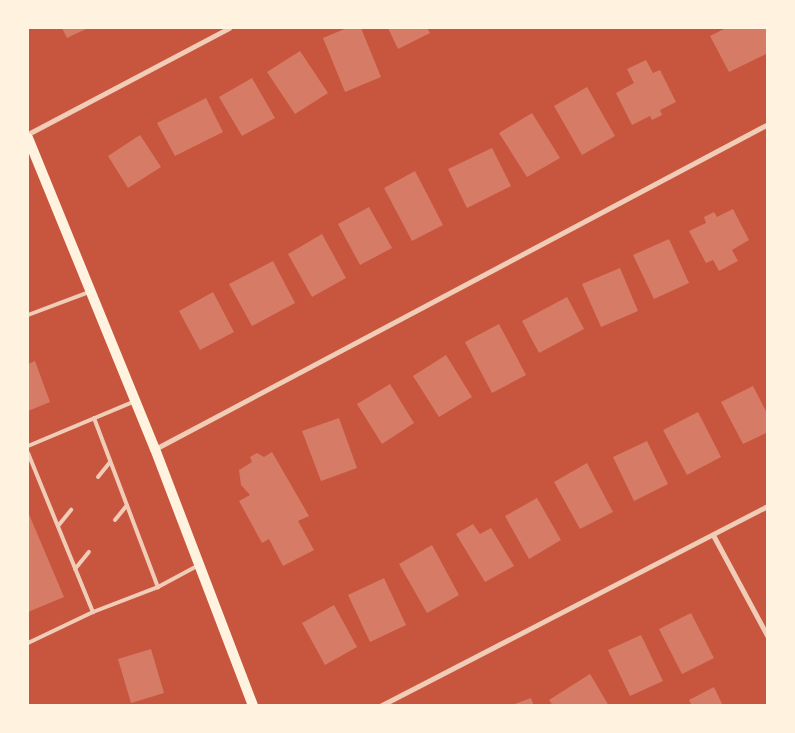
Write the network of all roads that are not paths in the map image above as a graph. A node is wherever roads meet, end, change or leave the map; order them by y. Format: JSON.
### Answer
{"nodes":[{"id":1,"x":229,"y":28,"type":"edge"},
{"id":2,"x":768,"y":124,"type":"edge"},
{"id":3,"x":28,"y":136,"type":"edge"},
{"id":4,"x":90,"y":291,"type":"junction"},
{"id":5,"x":28,"y":315,"type":"edge"},
{"id":6,"x":135,"y":401,"type":"junction"},
{"id":7,"x":94,"y":418,"type":"junction"},
{"id":8,"x":28,"y":446,"type":"edge"},
{"id":9,"x":155,"y":449,"type":"junction"},
{"id":10,"x":28,"y":453,"type":"edge"},
{"id":11,"x":110,"y":462,"type":"junction"},
{"id":12,"x":98,"y":477,"type":"dead end"},
{"id":13,"x":127,"y":505,"type":"junction"},
{"id":14,"x":768,"y":506,"type":"edge"},
{"id":15,"x":71,"y":510,"type":"dead end"},
{"id":16,"x":115,"y":520,"type":"dead end"},
{"id":17,"x":58,"y":526,"type":"junction"},
{"id":18,"x":713,"y":535,"type":"junction"},
{"id":19,"x":89,"y":552,"type":"dead end"},
{"id":20,"x":200,"y":565,"type":"junction"},
{"id":21,"x":75,"y":569,"type":"junction"},
{"id":22,"x":158,"y":587,"type":"junction"},
{"id":23,"x":93,"y":612,"type":"junction"},
{"id":24,"x":768,"y":637,"type":"edge"},
{"id":25,"x":28,"y":642,"type":"edge"},
{"id":26,"x":253,"y":706,"type":"edge"},
{"id":27,"x":380,"y":706,"type":"edge"}],
"edges":[{"from":1,"to":3,"type":"street"},
{"from":2,"to":9,"type":"street"},
{"from":3,"to":4,"type":"main road"},
{"from":4,"to":5,"type":"lane"},
{"from":4,"to":6,"type":"main road"},
{"from":6,"to":7,"type":"lane"},
{"from":6,"to":9,"type":"main road"},
{"from":7,"to":8,"type":"lane"},
{"from":7,"to":11,"type":"lane"},
{"from":9,"to":20,"type":"main road"},
{"from":10,"to":17,"type":"lane"},
{"from":11,"to":12,"type":"lane"},
{"from":11,"to":13,"type":"lane"},
{"from":13,"to":16,"type":"lane"},
{"from":13,"to":22,"type":"lane"},
{"from":14,"to":18,"type":"street"},
{"from":15,"to":17,"type":"lane"},
{"from":17,"to":21,"type":"lane"},
{"from":18,"to":24,"type":"street"},
{"from":18,"to":27,"type":"street"},
{"from":19,"to":21,"type":"lane"},
{"from":20,"to":22,"type":"lane"},
{"from":20,"to":26,"type":"main road"},
{"from":21,"to":23,"type":"lane"},
{"from":22,"to":23,"type":"lane"},
{"from":23,"to":25,"type":"lane"}]}
